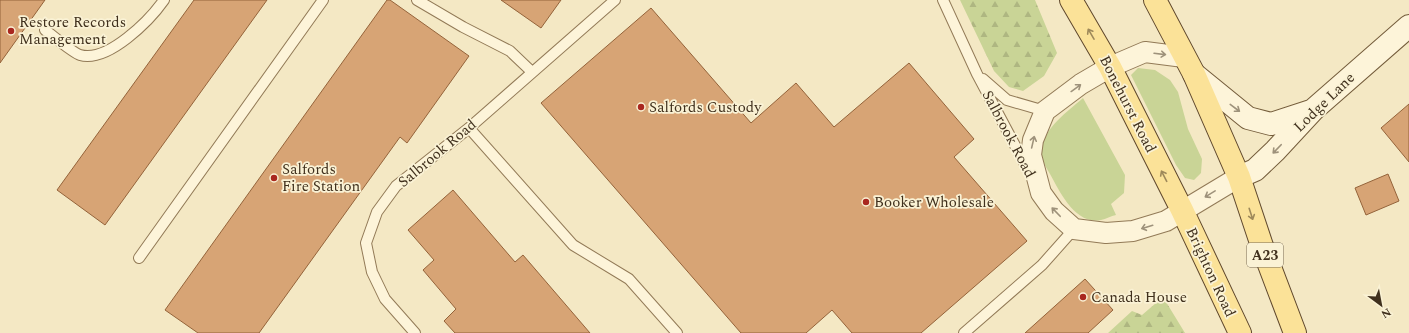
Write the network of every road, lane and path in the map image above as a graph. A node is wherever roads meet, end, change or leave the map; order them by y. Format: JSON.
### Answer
{"nodes":[{"id":1,"x":164,"y":0,"type":"edge"},
{"id":2,"x":323,"y":0,"type":"edge"},
{"id":3,"x":417,"y":0,"type":"edge"},
{"id":4,"x":616,"y":0,"type":"edge"},
{"id":5,"x":943,"y":0,"type":"edge"},
{"id":6,"x":1071,"y":0,"type":"edge"},
{"id":7,"x":1155,"y":0,"type":"edge"},
{"id":8,"x":1409,"y":26,"type":"edge"},
{"id":9,"x":45,"y":30,"type":"dead end"},
{"id":10,"x":1189,"y":66,"type":"junction"},
{"id":11,"x":1110,"y":68,"type":"junction"},
{"id":12,"x":532,"y":72,"type":"junction"},
{"id":13,"x":978,"y":74,"type":"junction"},
{"id":14,"x":1313,"y":110,"type":"junction"},
{"id":15,"x":1045,"y":111,"type":"junction"},
{"id":16,"x":469,"y":128,"type":"junction"},
{"id":17,"x":1239,"y":177,"type":"junction"},
{"id":18,"x":1040,"y":193,"type":"junction"},
{"id":19,"x":1182,"y":210,"type":"junction"},
{"id":20,"x":1074,"y":229,"type":"junction"},
{"id":21,"x":139,"y":258,"type":"dead end"},
{"id":22,"x":415,"y":333,"type":"edge"},
{"id":23,"x":677,"y":333,"type":"edge"},
{"id":24,"x":964,"y":333,"type":"edge"},
{"id":25,"x":1240,"y":333,"type":"edge"},
{"id":26,"x":1295,"y":333,"type":"edge"}],
"edges":[{"from":1,"to":9,"type":"lane"},
{"from":2,"to":21,"type":"lane"},
{"from":3,"to":12,"type":"lane"},
{"from":4,"to":12,"type":"lane","name":"Salbrook Road"},
{"from":5,"to":13,"type":"lane","name":"Salbrook Road"},
{"from":11,"to":6,"type":"main road","name":"Bonehurst Road","one_way":true},
{"from":7,"to":10,"type":"main road","number":"A23"},
{"from":8,"to":14,"type":"street","name":"Lodge Lane"},
{"from":11,"to":10,"type":"street","one_way":true},
{"from":10,"to":14,"type":"street","one_way":true},
{"from":10,"to":17,"type":"main road","number":"A23"},
{"from":15,"to":11,"type":"street","one_way":true},
{"from":19,"to":11,"type":"main road","name":"Bonehurst Road","one_way":true},
{"from":12,"to":16,"type":"lane","name":"Salbrook Road"},
{"from":13,"to":15,"type":"lane","name":"Salbrook Road"},
{"from":13,"to":18,"type":"lane","name":"Salbrook Road"},
{"from":14,"to":17,"type":"street","name":"Lodge Lane","one_way":true},
{"from":18,"to":15,"type":"street","name":"Salbrook Road","one_way":true},
{"from":16,"to":22,"type":"lane","name":"Salbrook Road"},
{"from":16,"to":23,"type":"lane"},
{"from":17,"to":19,"type":"street","one_way":true},
{"from":17,"to":26,"type":"main road","number":"A23","one_way":true},
{"from":20,"to":18,"type":"street","name":"Salbrook Road","one_way":true},
{"from":19,"to":20,"type":"street","one_way":true},
{"from":19,"to":25,"type":"main road","name":"Brighton Road"},
{"from":20,"to":24,"type":"lane"}]}
